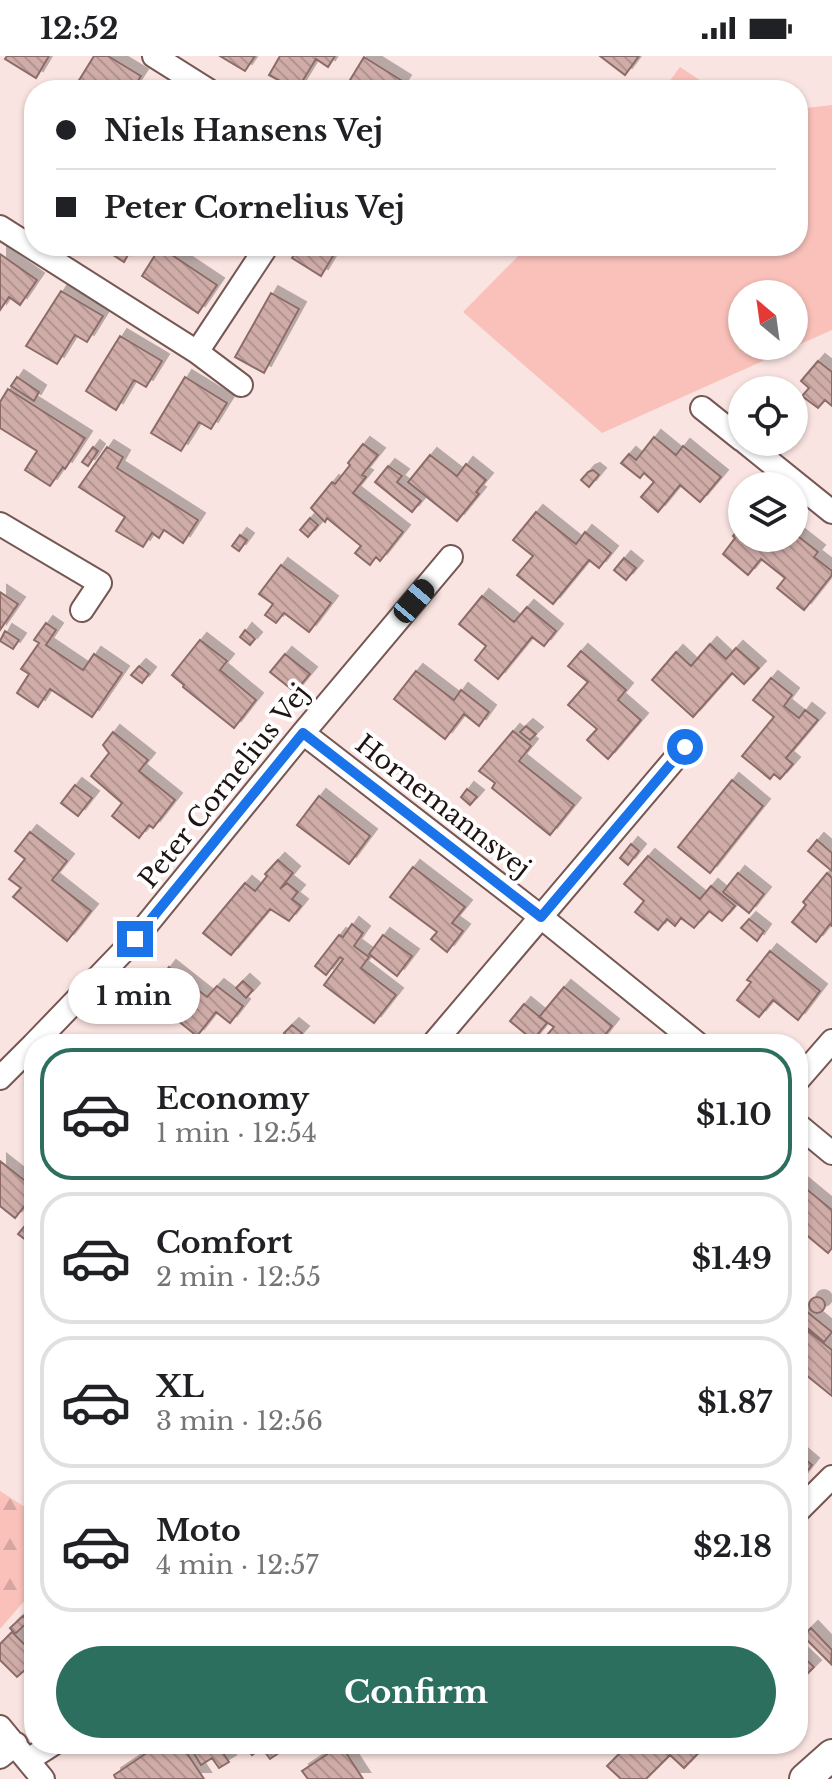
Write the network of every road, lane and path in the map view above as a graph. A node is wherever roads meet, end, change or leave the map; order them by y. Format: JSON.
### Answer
{"nodes":[{"id":1,"x":154,"y":56,"type":"edge"},
{"id":2,"x":192,"y":80,"type":"edge"},
{"id":3,"x":0,"y":227,"type":"edge"},
{"id":4,"x":24,"y":242,"type":"edge"},
{"id":5,"x":46,"y":256,"type":"edge"},
{"id":6,"x":260,"y":256,"type":"edge"},
{"id":7,"x":197,"y":352,"type":"junction"},
{"id":8,"x":241,"y":385,"type":"dead end"},
{"id":9,"x":702,"y":408,"type":"dead end"},
{"id":10,"x":728,"y":429,"type":"edge"},
{"id":11,"x":762,"y":456,"type":"edge"},
{"id":12,"x":832,"y":512,"type":"edge"},
{"id":13,"x":0,"y":524,"type":"edge"},
{"id":14,"x":451,"y":557,"type":"dead end"},
{"id":15,"x":82,"y":610,"type":"dead end"},
{"id":16,"x":303,"y":733,"type":"junction"},
{"id":17,"x":685,"y":747,"type":"dead end"},
{"id":18,"x":541,"y":917,"type":"junction"},
{"id":19,"x":44,"y":1034,"type":"edge"},
{"id":20,"x":442,"y":1034,"type":"edge"},
{"id":21,"x":686,"y":1034,"type":"edge"},
{"id":22,"x":832,"y":1041,"type":"edge"},
{"id":23,"x":24,"y":1054,"type":"edge"},
{"id":24,"x":808,"y":1069,"type":"edge"},
{"id":25,"x":0,"y":1078,"type":"edge"},
{"id":26,"x":808,"y":1133,"type":"edge"},
{"id":27,"x":832,"y":1153,"type":"edge"},
{"id":28,"x":832,"y":1477,"type":"edge"},
{"id":29,"x":808,"y":1501,"type":"edge"},
{"id":30,"x":0,"y":1727,"type":"edge"},
{"id":31,"x":15,"y":1754,"type":"edge"},
{"id":32,"x":832,"y":1755,"type":"edge"},
{"id":33,"x":43,"y":1779,"type":"edge"},
{"id":34,"x":805,"y":1779,"type":"edge"}],
"edges":[{"from":1,"to":2,"type":"street"},
{"from":3,"to":4,"type":"street"},
{"from":5,"to":7,"type":"street"},
{"from":6,"to":7,"type":"street"},
{"from":7,"to":8,"type":"street"},
{"from":9,"to":10,"type":"street"},
{"from":11,"to":12,"type":"street"},
{"from":13,"to":15,"type":"street"},
{"from":14,"to":16,"type":"street","name":"Peter Cornelius Vej"},
{"from":16,"to":18,"type":"street","name":"Hornemannsvej"},
{"from":16,"to":19,"type":"street","name":"Peter Cornelius Vej"},
{"from":17,"to":18,"type":"street"},
{"from":18,"to":20,"type":"street"},
{"from":18,"to":21,"type":"street","name":"Hornemannsvej"},
{"from":22,"to":24,"type":"street"},
{"from":23,"to":25,"type":"street","name":"Peter Cornelius Vej"},
{"from":26,"to":27,"type":"street"},
{"from":28,"to":29,"type":"street"},
{"from":30,"to":31,"type":"street"},
{"from":31,"to":33,"type":"street"},
{"from":32,"to":34,"type":"street"}]}
